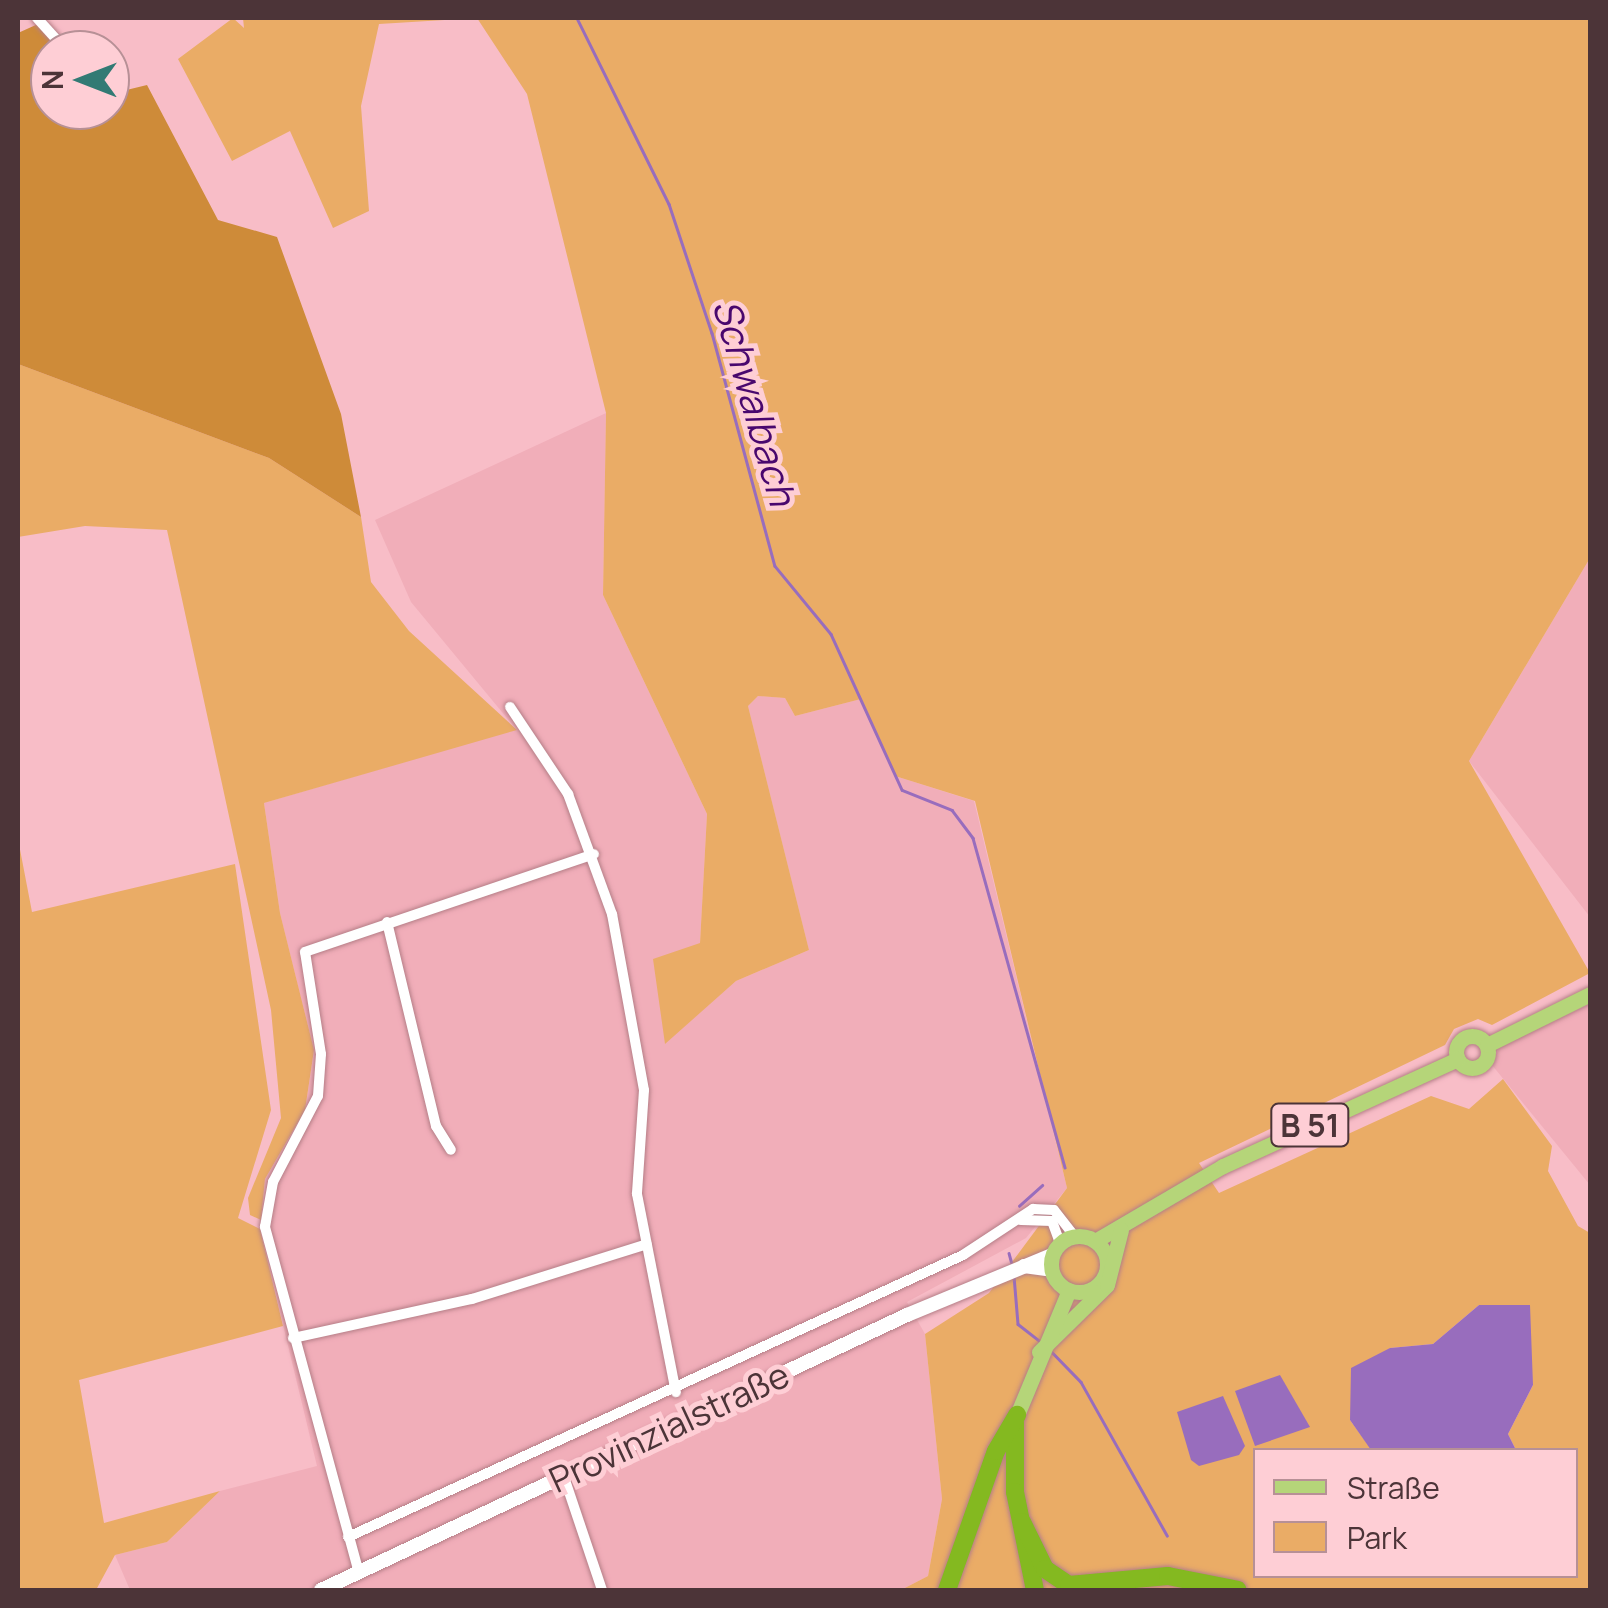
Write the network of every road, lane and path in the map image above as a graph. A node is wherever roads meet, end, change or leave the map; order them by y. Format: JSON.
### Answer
{"nodes":[{"id":1,"x":510,"y":706,"type":"dead end"},
{"id":2,"x":594,"y":854,"type":"junction"},
{"id":3,"x":387,"y":922,"type":"junction"},
{"id":4,"x":1590,"y":994,"type":"edge"},
{"id":5,"x":1487,"y":1045,"type":"junction"},
{"id":6,"x":1458,"y":1058,"type":"junction"},
{"id":7,"x":451,"y":1150,"type":"dead end"},
{"id":8,"x":1123,"y":1228,"type":"junction"},
{"id":9,"x":647,"y":1244,"type":"junction"},
{"id":10,"x":1100,"y":1248,"type":"junction"},
{"id":11,"x":1060,"y":1251,"type":"junction"},
{"id":12,"x":1068,"y":1290,"type":"junction"},
{"id":13,"x":1050,"y":1334,"type":"junction"},
{"id":14,"x":293,"y":1338,"type":"junction"},
{"id":15,"x":676,"y":1392,"type":"junction"},
{"id":16,"x":1017,"y":1415,"type":"junction"},
{"id":17,"x":564,"y":1477,"type":"junction"},
{"id":18,"x":1022,"y":1522,"type":"junction"},
{"id":19,"x":348,"y":1538,"type":"junction"},
{"id":20,"x":359,"y":1572,"type":"junction"},
{"id":21,"x":321,"y":1590,"type":"edge"},
{"id":22,"x":602,"y":1590,"type":"edge"},
{"id":23,"x":947,"y":1590,"type":"edge"},
{"id":24,"x":1035,"y":1590,"type":"edge"},
{"id":25,"x":1238,"y":1590,"type":"edge"}],
"edges":[{"from":1,"to":2,"type":"street"},
{"from":2,"to":3,"type":"street"},
{"from":2,"to":9,"type":"street"},
{"from":3,"to":7,"type":"street"},
{"from":3,"to":14,"type":"street"},
{"from":4,"to":5,"type":"main road"},
{"from":5,"to":6,"type":"main road"},
{"from":5,"to":6,"type":"main road"},
{"from":6,"to":8,"type":"main road","number":"B 51"},
{"from":8,"to":10,"type":"main road","number":"B 51"},
{"from":8,"to":13,"type":"main road"},
{"from":9,"to":14,"type":"street"},
{"from":9,"to":15,"type":"street"},
{"from":10,"to":11,"type":"main road"},
{"from":10,"to":12,"type":"main road","number":"B 51"},
{"from":11,"to":12,"type":"main road"},
{"from":11,"to":15,"type":"street"},
{"from":11,"to":17,"type":"main road","name":"Provinzialstraße"},
{"from":12,"to":13,"type":"main road"},
{"from":13,"to":16,"type":"main road"},
{"from":14,"to":19,"type":"street"},
{"from":15,"to":19,"type":"street"},
{"from":16,"to":18,"type":"highway"},
{"from":16,"to":23,"type":"highway"},
{"from":17,"to":20,"type":"main road","name":"Provinzialstraße"},
{"from":17,"to":22,"type":"street"},
{"from":18,"to":24,"type":"highway"},
{"from":18,"to":25,"type":"highway"},
{"from":19,"to":20,"type":"street"},
{"from":20,"to":21,"type":"main road","name":"Provinzialstraße"}]}
